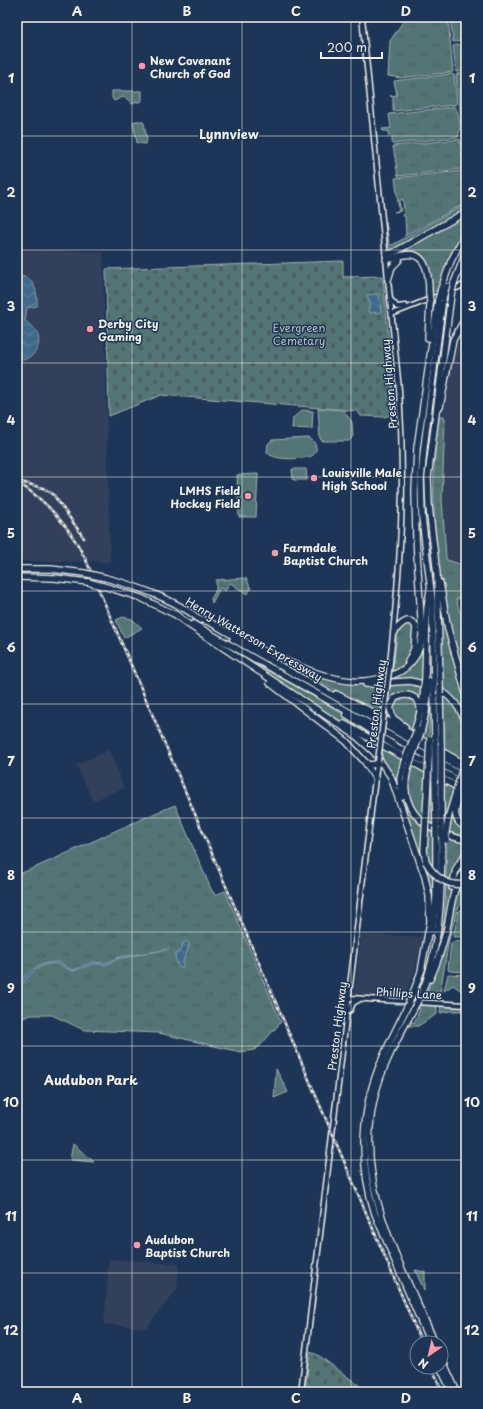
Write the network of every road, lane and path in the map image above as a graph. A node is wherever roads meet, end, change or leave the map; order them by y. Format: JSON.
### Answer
{"nodes":[{"id":1,"x":362,"y":17,"type":"edge"},
{"id":2,"x":466,"y":212,"type":"edge"},
{"id":3,"x":466,"y":232,"type":"edge"},
{"id":4,"x":466,"y":237,"type":"edge"},
{"id":5,"x":466,"y":252,"type":"edge"},
{"id":6,"x":386,"y":257,"type":"junction"},
{"id":7,"x":420,"y":259,"type":"junction"},
{"id":8,"x":388,"y":280,"type":"junction"},
{"id":9,"x":466,"y":284,"type":"edge"},
{"id":10,"x":443,"y":288,"type":"junction"},
{"id":11,"x":390,"y":297,"type":"junction"},
{"id":12,"x":441,"y":299,"type":"junction"},
{"id":13,"x":422,"y":302,"type":"junction"},
{"id":14,"x":392,"y":314,"type":"junction"},
{"id":15,"x":466,"y":317,"type":"edge"},
{"id":16,"x":426,"y":381,"type":"junction"},
{"id":17,"x":435,"y":414,"type":"junction"},
{"id":18,"x":424,"y":415,"type":"junction"},
{"id":19,"x":18,"y":568,"type":"edge"},
{"id":20,"x":437,"y":574,"type":"junction"},
{"id":21,"x":17,"y":577,"type":"edge"},
{"id":22,"x":431,"y":586,"type":"junction"},
{"id":23,"x":175,"y":614,"type":"junction"},
{"id":24,"x":198,"y":618,"type":"junction"},
{"id":25,"x":395,"y":619,"type":"junction"},
{"id":26,"x":406,"y":621,"type":"junction"},
{"id":27,"x":394,"y":633,"type":"junction"},
{"id":28,"x":456,"y":656,"type":"junction"},
{"id":29,"x":247,"y":663,"type":"junction"},
{"id":30,"x":291,"y":671,"type":"junction"},
{"id":31,"x":389,"y":674,"type":"junction"},
{"id":32,"x":325,"y":676,"type":"junction"},
{"id":33,"x":429,"y":681,"type":"junction"},
{"id":34,"x":429,"y":688,"type":"junction"},
{"id":35,"x":466,"y":688,"type":"edge"},
{"id":36,"x":466,"y":694,"type":"edge"},
{"id":37,"x":330,"y":702,"type":"junction"},
{"id":38,"x":321,"y":713,"type":"junction"},
{"id":39,"x":466,"y":724,"type":"edge"},
{"id":40,"x":417,"y":730,"type":"junction"},
{"id":41,"x":432,"y":740,"type":"junction"},
{"id":42,"x":440,"y":748,"type":"junction"},
{"id":43,"x":466,"y":760,"type":"edge"},
{"id":44,"x":365,"y":762,"type":"junction"},
{"id":45,"x":377,"y":763,"type":"junction"},
{"id":46,"x":407,"y":763,"type":"junction"},
{"id":47,"x":466,"y":771,"type":"edge"},
{"id":48,"x":375,"y":778,"type":"junction"},
{"id":49,"x":466,"y":778,"type":"edge"},
{"id":50,"x":466,"y":785,"type":"edge"},
{"id":51,"x":461,"y":792,"type":"edge"},
{"id":52,"x":466,"y":827,"type":"edge"},
{"id":53,"x":444,"y":831,"type":"junction"},
{"id":54,"x":411,"y":832,"type":"junction"},
{"id":55,"x":441,"y":838,"type":"junction"},
{"id":56,"x":466,"y":840,"type":"edge"},
{"id":57,"x":466,"y":854,"type":"edge"},
{"id":58,"x":466,"y":870,"type":"edge"},
{"id":59,"x":466,"y":884,"type":"edge"},
{"id":60,"x":450,"y":915,"type":"junction"},
{"id":61,"x":421,"y":971,"type":"junction"},
{"id":62,"x":423,"y":989,"type":"junction"},
{"id":63,"x":350,"y":998,"type":"junction"},
{"id":64,"x":360,"y":999,"type":"junction"},
{"id":65,"x":466,"y":1005,"type":"edge"},
{"id":66,"x":348,"y":1014,"type":"junction"},
{"id":67,"x":398,"y":1033,"type":"junction"},
{"id":68,"x":378,"y":1077,"type":"junction"},
{"id":69,"x":427,"y":1335,"type":"edge"},
{"id":70,"x":432,"y":1335,"type":"edge"},
{"id":71,"x":449,"y":1374,"type":"edge"},
{"id":72,"x":444,"y":1375,"type":"edge"},
{"id":73,"x":301,"y":1392,"type":"edge"},
{"id":74,"x":452,"y":1392,"type":"edge"},
{"id":75,"x":457,"y":1392,"type":"edge"}],
"edges":[{"from":1,"to":6,"type":"main road","name":"Preston Highway"},
{"from":2,"to":6,"type":"highway"},
{"from":3,"to":10,"type":"highway"},
{"from":4,"to":10,"type":"highway"},
{"from":5,"to":17,"type":"highway","bridge":true},
{"from":6,"to":7,"type":"highway"},
{"from":6,"to":8,"type":"main road","name":"Preston Highway"},
{"from":7,"to":8,"type":"highway"},
{"from":7,"to":16,"type":"highway","bridge":true},
{"from":8,"to":11,"type":"main road","name":"Preston Highway"},
{"from":9,"to":13,"type":"main road"},
{"from":10,"to":12,"type":"highway","bridge":true},
{"from":11,"to":13,"type":"main road"},
{"from":11,"to":14,"type":"main road","name":"Preston Highway"},
{"from":12,"to":16,"type":"highway"},
{"from":12,"to":18,"type":"highway"},
{"from":13,"to":14,"type":"main road"},
{"from":14,"to":25,"type":"main road","name":"Preston Highway"},
{"from":15,"to":17,"type":"highway"},
{"from":16,"to":18,"type":"highway"},
{"from":17,"to":20,"type":"highway"},
{"from":18,"to":22,"type":"highway"},
{"from":18,"to":31,"type":"highway"},
{"from":19,"to":24,"type":"highway","name":"Henry Watterson Expressway","bridge":true},
{"from":20,"to":28,"type":"highway"},
{"from":20,"to":42,"type":"highway","bridge":true},
{"from":21,"to":23,"type":"highway","name":"Henry Watterson Expressway","bridge":true},
{"from":22,"to":33,"type":"highway"},
{"from":22,"to":33,"type":"highway"},
{"from":23,"to":29,"type":"highway"},
{"from":23,"to":37,"type":"highway","name":"Henry Watterson Expressway"},
{"from":24,"to":30,"type":"highway","name":"Henry Watterson Expressway"},
{"from":24,"to":32,"type":"highway"},
{"from":25,"to":26,"type":"highway"},
{"from":25,"to":27,"type":"main road","name":"Preston Highway"},
{"from":26,"to":27,"type":"highway"},
{"from":26,"to":31,"type":"highway"},
{"from":27,"to":31,"type":"main road","name":"Preston Highway"},
{"from":28,"to":35,"type":"highway"},
{"from":28,"to":36,"type":"highway"},
{"from":29,"to":38,"type":"highway"},
{"from":29,"to":44,"type":"highway"},
{"from":30,"to":42,"type":"highway"},
{"from":30,"to":47,"type":"highway","name":"Henry Watterson Expressway"},
{"from":31,"to":32,"type":"highway"},
{"from":31,"to":45,"type":"main road","name":"Preston Highway","bridge":true},
{"from":32,"to":39,"type":"highway"},
{"from":33,"to":34,"type":"highway","bridge":true},
{"from":33,"to":34,"type":"highway","bridge":true},
{"from":34,"to":40,"type":"highway"},
{"from":34,"to":41,"type":"highway"},
{"from":37,"to":49,"type":"highway","name":"Henry Watterson Expressway"},
{"from":37,"to":50,"type":"highway"},
{"from":38,"to":51,"type":"highway"},
{"from":38,"to":54,"type":"highway"},
{"from":40,"to":42,"type":"highway"},
{"from":40,"to":46,"type":"highway","bridge":true},
{"from":40,"to":46,"type":"highway","bridge":true},
{"from":41,"to":55,"type":"highway","bridge":true},
{"from":41,"to":59,"type":"highway","bridge":true},
{"from":42,"to":43,"type":"highway"},
{"from":42,"to":53,"type":"highway","bridge":true},
{"from":43,"to":51,"type":"highway","bridge":true},
{"from":44,"to":45,"type":"highway"},
{"from":44,"to":48,"type":"highway"},
{"from":45,"to":48,"type":"main road","name":"Preston Highway"},
{"from":46,"to":54,"type":"highway"},
{"from":46,"to":56,"type":"highway"},
{"from":47,"to":51,"type":"highway","bridge":true},
{"from":48,"to":63,"type":"main road","name":"Preston Highway"},
{"from":51,"to":52,"type":"highway"},
{"from":51,"to":53,"type":"highway"},
{"from":53,"to":55,"type":"highway","bridge":true},
{"from":54,"to":61,"type":"highway"},
{"from":55,"to":61,"type":"highway"},
{"from":55,"to":62,"type":"highway"},
{"from":57,"to":60,"type":"highway"},
{"from":58,"to":60,"type":"highway"},
{"from":60,"to":62,"type":"highway"},
{"from":61,"to":67,"type":"highway","bridge":true},
{"from":62,"to":67,"type":"highway","bridge":true},
{"from":63,"to":64,"type":"main road","name":"Phillips Lane"},
{"from":63,"to":66,"type":"main road","name":"Preston Highway"},
{"from":64,"to":65,"type":"main road","name":"Phillips Lane"},
{"from":64,"to":66,"type":"main road"},
{"from":66,"to":73,"type":"main road","name":"Preston Highway"},
{"from":67,"to":68,"type":"highway"},
{"from":68,"to":69,"type":"highway"},
{"from":68,"to":70,"type":"highway"},
{"from":71,"to":75,"type":"highway"},
{"from":72,"to":74,"type":"highway"}]}
